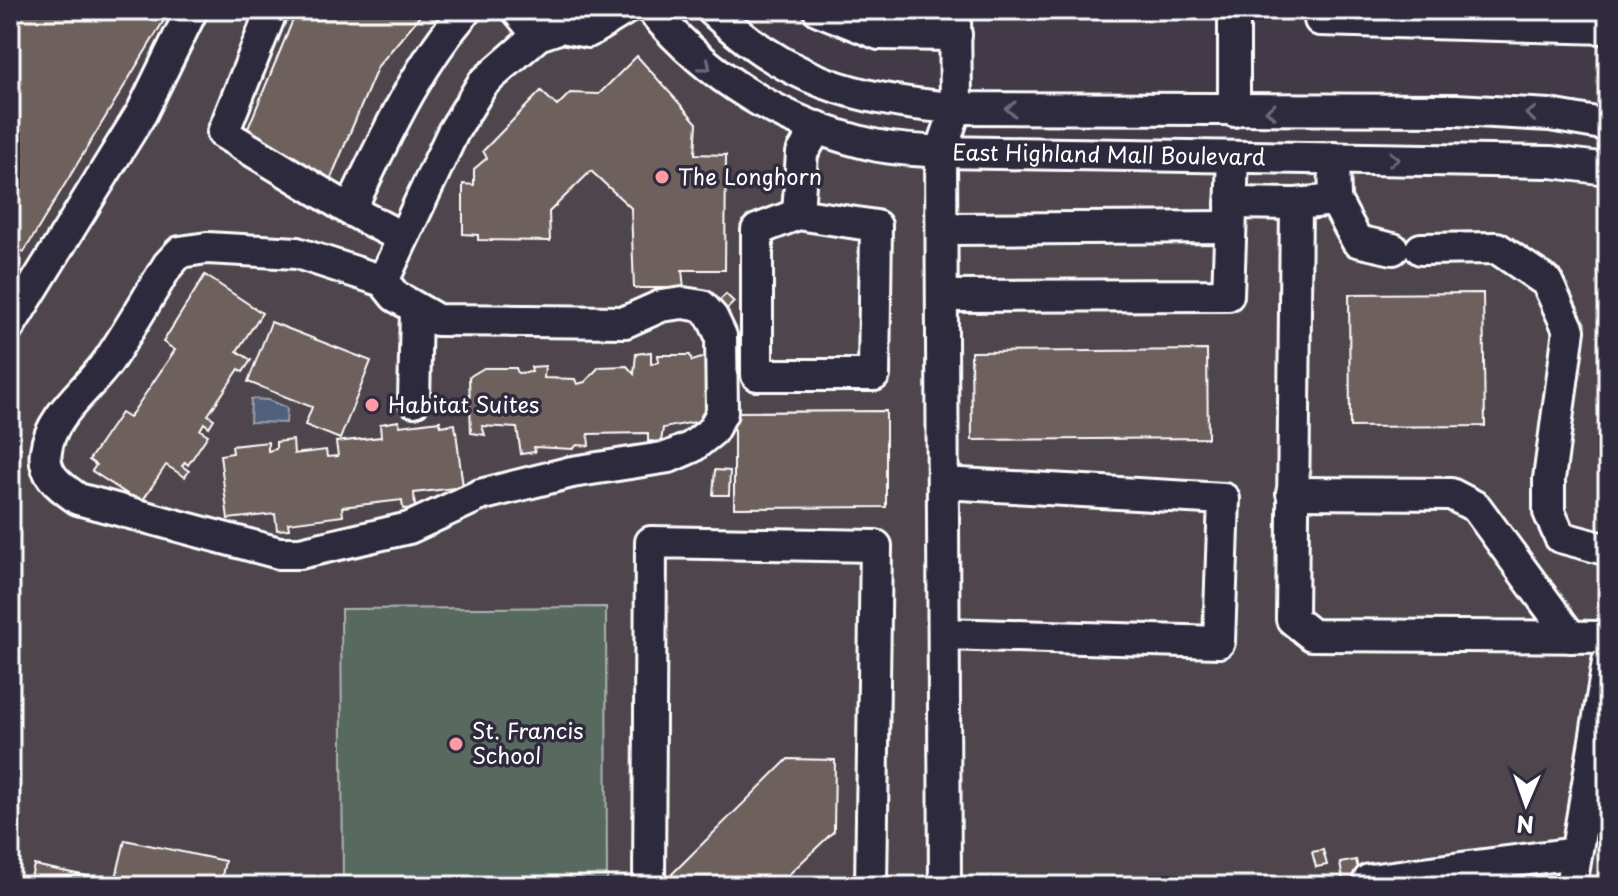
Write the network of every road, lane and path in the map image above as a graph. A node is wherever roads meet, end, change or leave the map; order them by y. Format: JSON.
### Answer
{"nodes":[{"id":1,"x":192,"y":10,"type":"edge"},
{"id":2,"x":272,"y":10,"type":"edge"},
{"id":3,"x":466,"y":10,"type":"edge"},
{"id":4,"x":517,"y":10,"type":"edge"},
{"id":5,"x":624,"y":10,"type":"edge"},
{"id":6,"x":652,"y":10,"type":"edge"},
{"id":7,"x":712,"y":10,"type":"edge"},
{"id":8,"x":819,"y":10,"type":"edge"},
{"id":9,"x":1234,"y":10,"type":"edge"},
{"id":10,"x":1320,"y":10,"type":"edge"},
{"id":11,"x":956,"y":23,"type":"edge"},
{"id":12,"x":557,"y":24,"type":"edge"},
{"id":13,"x":1608,"y":28,"type":"edge"},
{"id":14,"x":956,"y":108,"type":"junction"},
{"id":15,"x":1234,"y":111,"type":"junction"},
{"id":16,"x":1608,"y":125,"type":"edge"},
{"id":17,"x":818,"y":127,"type":"junction"},
{"id":18,"x":941,"y":152,"type":"junction"},
{"id":19,"x":1233,"y":157,"type":"junction"},
{"id":20,"x":1334,"y":158,"type":"junction"},
{"id":21,"x":1608,"y":169,"type":"edge"},
{"id":22,"x":1335,"y":200,"type":"junction"},
{"id":23,"x":1296,"y":204,"type":"junction"},
{"id":24,"x":350,"y":210,"type":"junction"},
{"id":25,"x":798,"y":214,"type":"junction"},
{"id":26,"x":1231,"y":215,"type":"junction"},
{"id":27,"x":942,"y":229,"type":"junction"},
{"id":28,"x":401,"y":237,"type":"junction"},
{"id":29,"x":383,"y":281,"type":"junction"},
{"id":30,"x":942,"y":296,"type":"junction"},
{"id":31,"x":416,"y":311,"type":"junction"},
{"id":32,"x":10,"y":325,"type":"edge"},
{"id":33,"x":414,"y":401,"type":"dead end"},
{"id":34,"x":943,"y":483,"type":"junction"},
{"id":35,"x":1292,"y":493,"type":"junction"},
{"id":36,"x":1608,"y":550,"type":"edge"},
{"id":37,"x":944,"y":634,"type":"junction"},
{"id":38,"x":1571,"y":637,"type":"junction"},
{"id":39,"x":1608,"y":637,"type":"edge"},
{"id":40,"x":1608,"y":662,"type":"edge"},
{"id":41,"x":1604,"y":707,"type":"edge"},
{"id":42,"x":1576,"y":853,"type":"junction"},
{"id":43,"x":649,"y":886,"type":"edge"},
{"id":44,"x":871,"y":886,"type":"edge"},
{"id":45,"x":945,"y":886,"type":"edge"},
{"id":46,"x":1370,"y":886,"type":"edge"},
{"id":47,"x":1571,"y":886,"type":"edge"}],
"edges":[{"from":1,"to":32,"type":"street"},
{"from":2,"to":24,"type":"street"},
{"from":3,"to":24,"type":"street"},
{"from":4,"to":12,"type":"street"},
{"from":5,"to":12,"type":"street"},
{"from":6,"to":17,"type":"street","name":"East Highland Mall Boulevard","one_way":true},
{"from":7,"to":14,"type":"street","name":"East Highland Mall Boulevard"},
{"from":8,"to":11,"type":"street"},
{"from":9,"to":15,"type":"street"},
{"from":10,"to":13,"type":"street"},
{"from":11,"to":14,"type":"street"},
{"from":12,"to":28,"type":"street"},
{"from":15,"to":14,"type":"street","name":"East Highland Mall Boulevard","one_way":true},
{"from":14,"to":18,"type":"street"},
{"from":16,"to":15,"type":"street","name":"East Highland Mall Boulevard","one_way":true},
{"from":17,"to":18,"type":"street","name":"East Highland Mall Boulevard"},
{"from":17,"to":25,"type":"street"},
{"from":18,"to":19,"type":"street","name":"East Highland Mall Boulevard"},
{"from":18,"to":27,"type":"street"},
{"from":19,"to":20,"type":"street","name":"East Highland Mall Boulevard"},
{"from":19,"to":26,"type":"street"},
{"from":20,"to":21,"type":"street","name":"East Highland Mall Boulevard","one_way":true},
{"from":20,"to":22,"type":"street"},
{"from":22,"to":23,"type":"street"},
{"from":22,"to":36,"type":"street"},
{"from":23,"to":26,"type":"street"},
{"from":23,"to":35,"type":"street"},
{"from":24,"to":28,"type":"street"},
{"from":25,"to":25,"type":"street"},
{"from":26,"to":27,"type":"street"},
{"from":26,"to":30,"type":"street"},
{"from":27,"to":30,"type":"street"},
{"from":28,"to":29,"type":"street"},
{"from":29,"to":31,"type":"street"},
{"from":29,"to":31,"type":"street"},
{"from":30,"to":34,"type":"street"},
{"from":31,"to":33,"type":"street"},
{"from":34,"to":37,"type":"street"},
{"from":34,"to":37,"type":"street"},
{"from":35,"to":38,"type":"street"},
{"from":35,"to":38,"type":"street"},
{"from":37,"to":45,"type":"street"},
{"from":38,"to":39,"type":"street"},
{"from":40,"to":41,"type":"street"},
{"from":41,"to":42,"type":"street"},
{"from":42,"to":46,"type":"street"},
{"from":42,"to":47,"type":"street"},
{"from":43,"to":44,"type":"street"}]}
